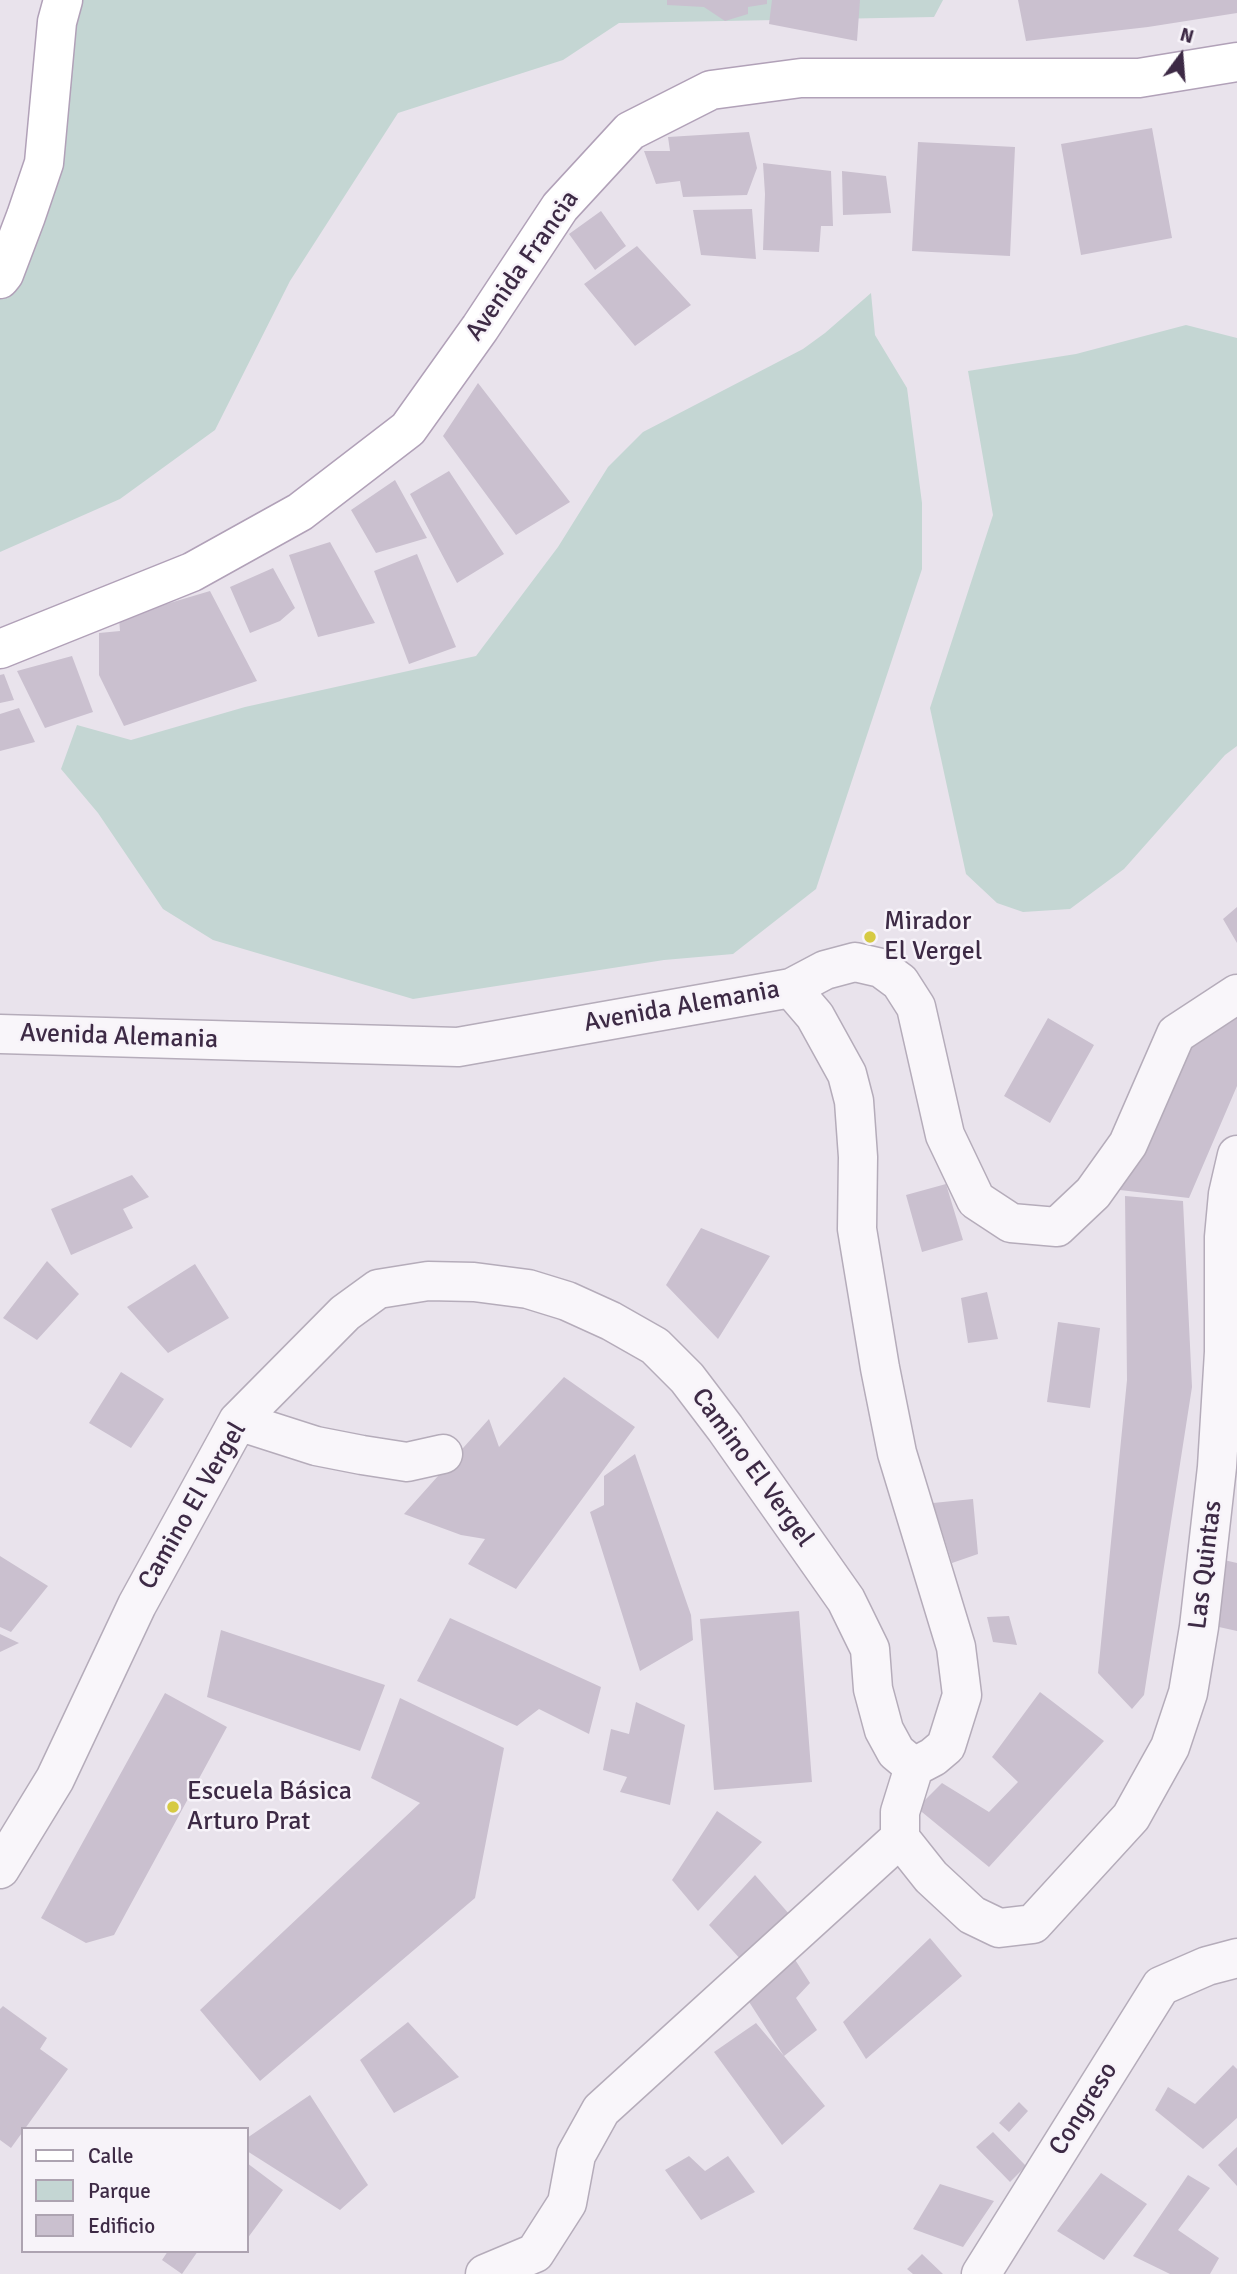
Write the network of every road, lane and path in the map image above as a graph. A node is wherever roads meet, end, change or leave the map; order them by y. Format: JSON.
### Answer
{"nodes":[{"id":1,"x":63,"y":0,"type":"edge"},
{"id":2,"x":1237,"y":62,"type":"edge"},
{"id":3,"x":0,"y":279,"type":"edge"},
{"id":4,"x":0,"y":649,"type":"edge"},
{"id":5,"x":791,"y":988,"type":"junction"},
{"id":6,"x":1237,"y":994,"type":"edge"},
{"id":7,"x":0,"y":1034,"type":"edge"},
{"id":8,"x":1237,"y":1155,"type":"edge"},
{"id":9,"x":1230,"y":1237,"type":"edge"},
{"id":10,"x":238,"y":1421,"type":"junction"},
{"id":11,"x":443,"y":1454,"type":"dead end"},
{"id":12,"x":915,"y":1767,"type":"junction"},
{"id":13,"x":900,"y":1838,"type":"junction"},
{"id":14,"x":0,"y":1869,"type":"edge"},
{"id":15,"x":1222,"y":1962,"type":"edge"},
{"id":16,"x":485,"y":2274,"type":"edge"},
{"id":17,"x":981,"y":2274,"type":"edge"}],
"edges":[{"from":1,"to":3,"type":"main road"},
{"from":2,"to":4,"type":"main road","name":"Avenida Francia"},
{"from":5,"to":6,"type":"street","name":"Avenida Alemania"},
{"from":5,"to":7,"type":"street","name":"Avenida Alemania"},
{"from":5,"to":12,"type":"street"},
{"from":8,"to":9,"type":"street","name":"Las Quintas"},
{"from":9,"to":13,"type":"street","name":"Las Quintas"},
{"from":10,"to":11,"type":"street"},
{"from":10,"to":12,"type":"street","name":"Camino El Vergel"},
{"from":10,"to":14,"type":"street","name":"Camino El Vergel"},
{"from":12,"to":13,"type":"street"},
{"from":13,"to":16,"type":"street"},
{"from":15,"to":17,"type":"street","name":"Congreso"}]}
